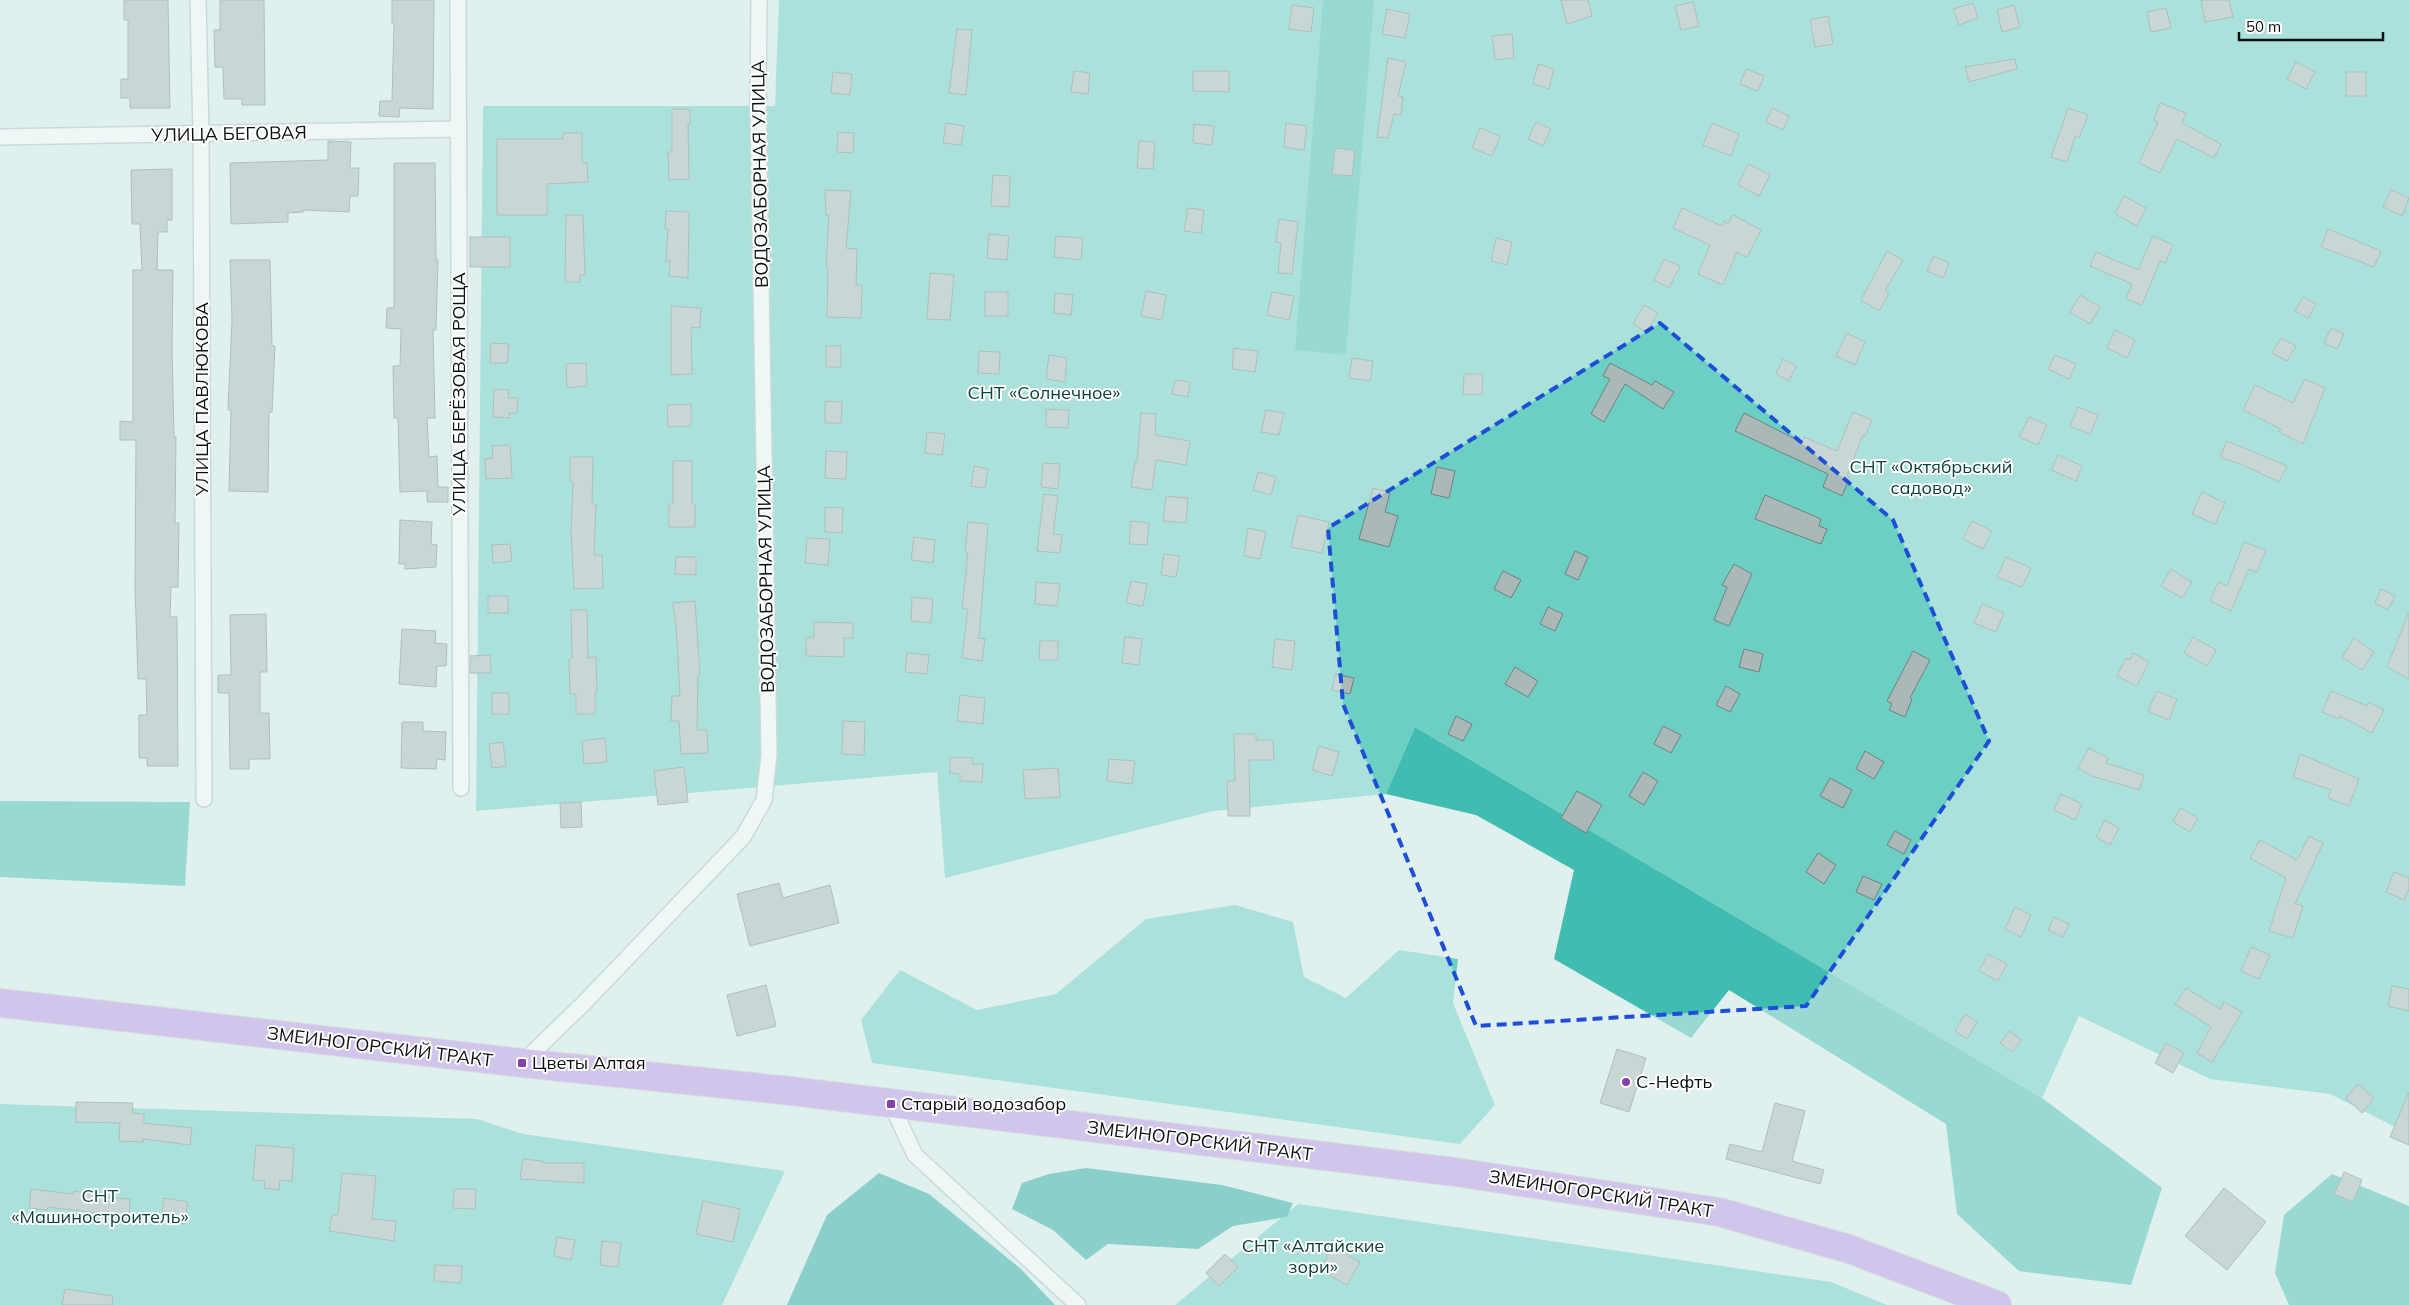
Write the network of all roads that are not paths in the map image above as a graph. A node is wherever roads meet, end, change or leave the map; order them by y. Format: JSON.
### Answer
{"nodes":[{"id":1,"x":198,"y":0,"type":"edge"},
{"id":2,"x":458,"y":0,"type":"edge"},
{"id":3,"x":759,"y":0,"type":"edge"},
{"id":4,"x":457,"y":128,"type":"junction"},
{"id":5,"x":201,"y":135,"type":"junction"},
{"id":6,"x":0,"y":137,"type":"edge"},
{"id":7,"x":461,"y":788,"type":"dead end"},
{"id":8,"x":204,"y":799,"type":"dead end"},
{"id":9,"x":0,"y":1004,"type":"edge"},
{"id":10,"x":522,"y":1063,"type":"junction"},
{"id":11,"x":891,"y":1104,"type":"junction"},
{"id":12,"x":1078,"y":1305,"type":"edge"},
{"id":13,"x":1997,"y":1305,"type":"edge"}],
"edges":[{"from":1,"to":5,"type":"street","name":"УЛИЦА ПАВЛЮКОВА"},
{"from":2,"to":4,"type":"street","name":"УЛИЦА БЕРЁЗОВАЯ РОЩА"},
{"from":3,"to":10,"type":"street","name":"ВОДОЗАБОРНАЯ УЛИЦА"},
{"from":4,"to":5,"type":"street","name":"УЛИЦА БЕГОВАЯ"},
{"from":4,"to":7,"type":"street","name":"УЛИЦА БЕРЁЗОВАЯ РОЩА"},
{"from":5,"to":6,"type":"street","name":"УЛИЦА БЕГОВАЯ"},
{"from":5,"to":8,"type":"street","name":"УЛИЦА ПАВЛЮКОВА"},
{"from":9,"to":10,"type":"highway","name":"ЗМЕИНОГОРСКИЙ ТРАКТ"},
{"from":10,"to":11,"type":"highway","name":"ЗМЕИНОГОРСКИЙ ТРАКТ"},
{"from":11,"to":12,"type":"street"},
{"from":11,"to":13,"type":"highway","name":"ЗМЕИНОГОРСКИЙ ТРАКТ"}]}
